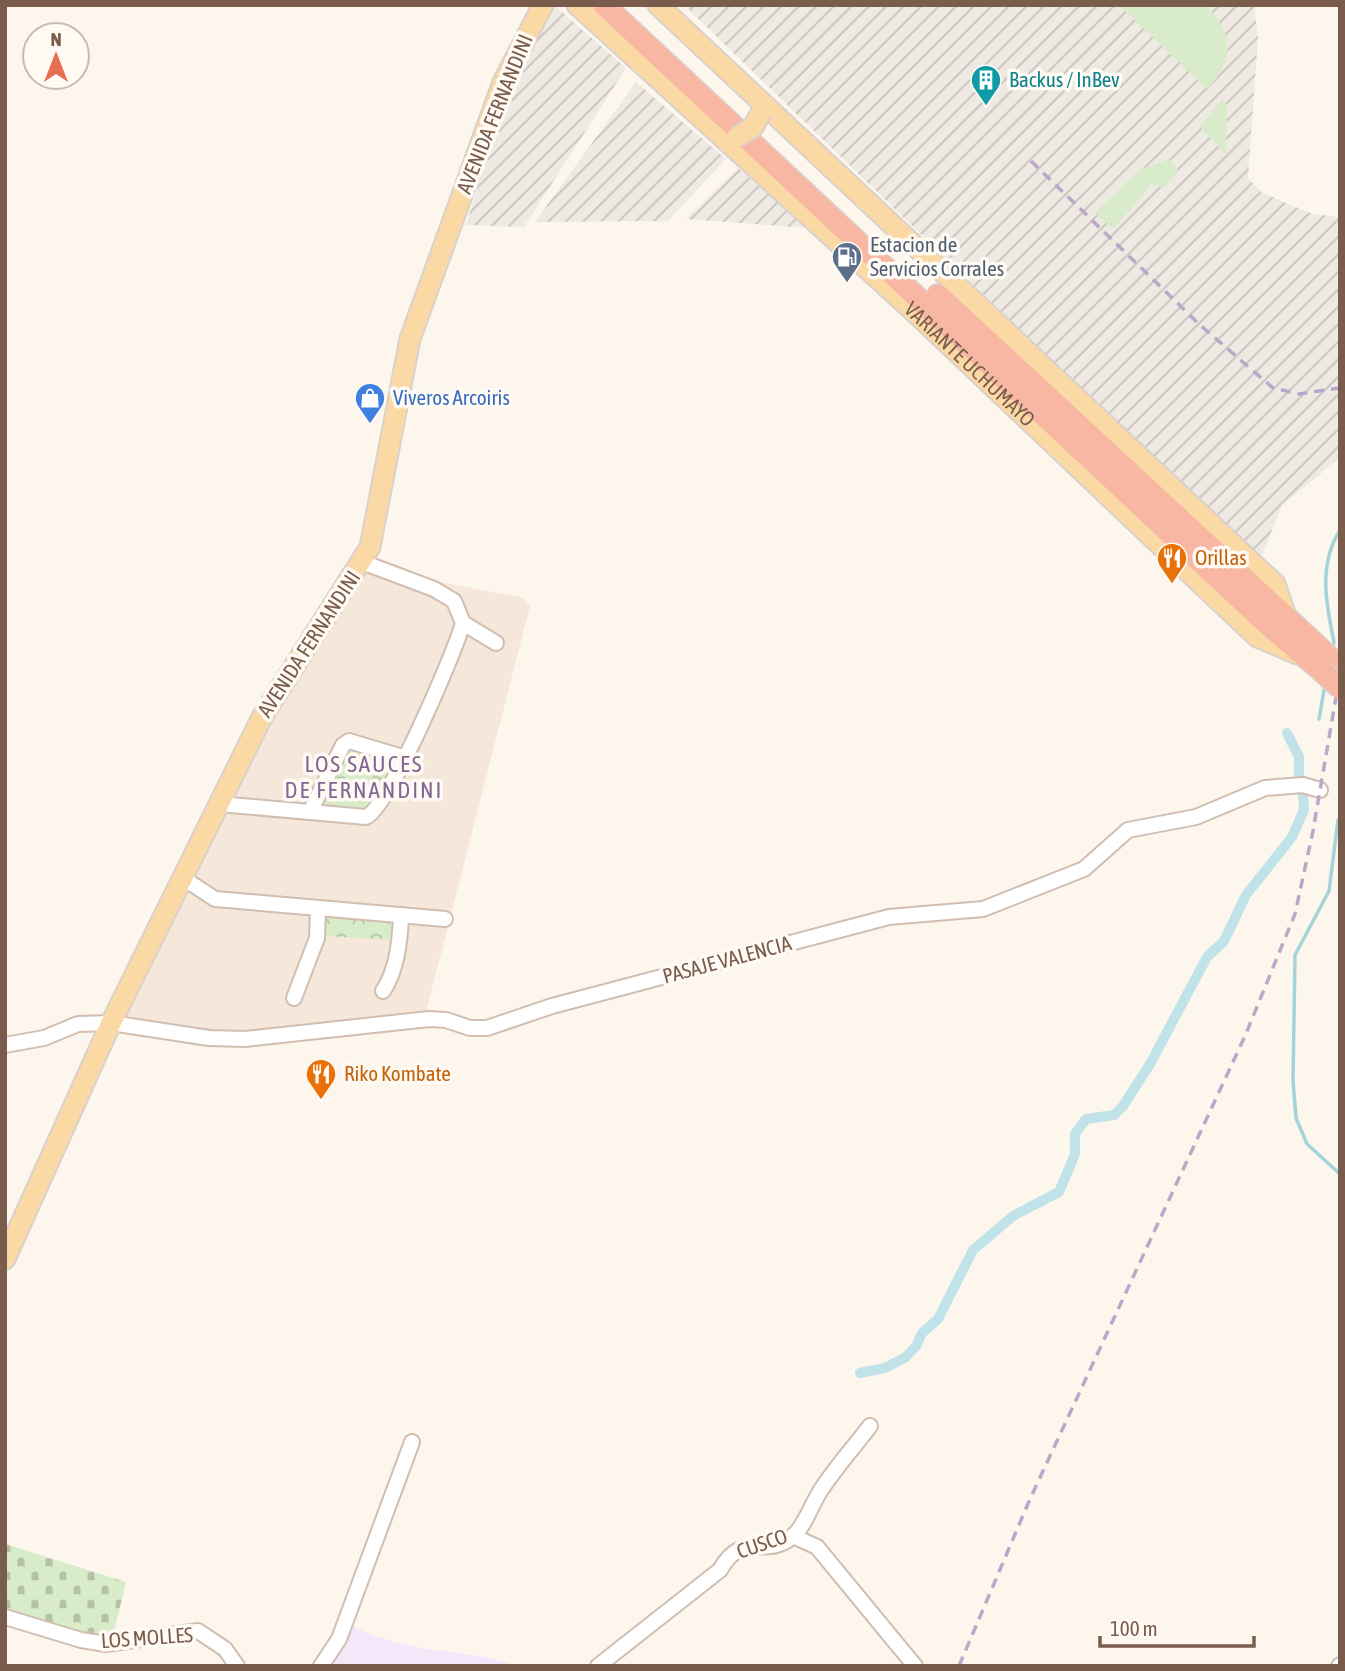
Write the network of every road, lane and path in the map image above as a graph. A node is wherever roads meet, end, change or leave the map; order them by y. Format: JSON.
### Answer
{"nodes":[{"id":1,"x":543,"y":5,"type":"edge"},
{"id":2,"x":577,"y":5,"type":"edge"},
{"id":3,"x":604,"y":5,"type":"edge"},
{"id":4,"x":625,"y":5,"type":"edge"},
{"id":5,"x":658,"y":5,"type":"edge"},
{"id":6,"x":761,"y":104,"type":"junction"},
{"id":7,"x":731,"y":138,"type":"junction"},
{"id":8,"x":362,"y":562,"type":"junction"},
{"id":9,"x":1287,"y":619,"type":"junction"},
{"id":10,"x":463,"y":624,"type":"junction"},
{"id":11,"x":496,"y":643,"type":"dead end"},
{"id":12,"x":1323,"y":662,"type":"edge"},
{"id":13,"x":1340,"y":688,"type":"edge"},
{"id":14,"x":406,"y":758,"type":"junction"},
{"id":15,"x":1320,"y":790,"type":"dead end"},
{"id":16,"x":219,"y":804,"type":"junction"},
{"id":17,"x":310,"y":812,"type":"junction"},
{"id":18,"x":183,"y":878,"type":"junction"},
{"id":19,"x":318,"y":909,"type":"junction"},
{"id":20,"x":401,"y":915,"type":"junction"},
{"id":21,"x":445,"y":919,"type":"dead end"},
{"id":22,"x":383,"y":991,"type":"dead end"},
{"id":23,"x":294,"y":998,"type":"dead end"},
{"id":24,"x":111,"y":1023,"type":"junction"},
{"id":25,"x":5,"y":1045,"type":"edge"},
{"id":26,"x":5,"y":1259,"type":"edge"},
{"id":27,"x":870,"y":1426,"type":"dead end"},
{"id":28,"x":412,"y":1442,"type":"dead end"},
{"id":29,"x":793,"y":1536,"type":"junction"},
{"id":30,"x":5,"y":1617,"type":"edge"},
{"id":31,"x":237,"y":1666,"type":"edge"},
{"id":32,"x":321,"y":1666,"type":"edge"},
{"id":33,"x":598,"y":1666,"type":"edge"},
{"id":34,"x":915,"y":1666,"type":"edge"}],
"edges":[{"from":1,"to":8,"type":"main road","name":"AVENIDA FERNANDINI"},
{"from":2,"to":7,"type":"main road","name":"VARIANTE UCHUMAYO"},
{"from":3,"to":12,"type":"highway","name":"VARIANTE UCHUMAYO"},
{"from":4,"to":9,"type":"highway","name":"VARIANTE UCHUMAYO"},
{"from":5,"to":6,"type":"main road","name":"VARIANTE UCHUMAYO"},
{"from":6,"to":7,"type":"main road","bridge":true},
{"from":6,"to":9,"type":"main road","name":"VARIANTE UCHUMAYO"},
{"from":7,"to":12,"type":"main road","name":"VARIANTE UCHUMAYO"},
{"from":8,"to":10,"type":"street"},
{"from":8,"to":16,"type":"main road","name":"AVENIDA FERNANDINI"},
{"from":9,"to":12,"type":"highway","name":"VARIANTE UCHUMAYO"},
{"from":10,"to":11,"type":"street"},
{"from":10,"to":14,"type":"street"},
{"from":12,"to":13,"type":"highway","name":"VARIANTE UCHUMAYO","bridge":true},
{"from":14,"to":17,"type":"street"},
{"from":14,"to":17,"type":"street"},
{"from":15,"to":24,"type":"street","name":"PASAJE VALENCIA"},
{"from":16,"to":17,"type":"street"},
{"from":16,"to":18,"type":"main road","name":"AVENIDA FERNANDINI"},
{"from":18,"to":19,"type":"street"},
{"from":18,"to":24,"type":"main road","name":"AVENIDA FERNANDINI"},
{"from":19,"to":20,"type":"street"},
{"from":19,"to":23,"type":"street"},
{"from":20,"to":21,"type":"street"},
{"from":20,"to":22,"type":"street"},
{"from":24,"to":25,"type":"street","name":"PASAJE VALENCIA"},
{"from":24,"to":26,"type":"main road","name":"AVENIDA FERNANDINI"},
{"from":27,"to":29,"type":"street","name":"CUSCO"},
{"from":28,"to":32,"type":"street"},
{"from":29,"to":33,"type":"street","name":"CUSCO"},
{"from":29,"to":34,"type":"street"},
{"from":30,"to":31,"type":"street","name":"LOS MOLLES"}]}
